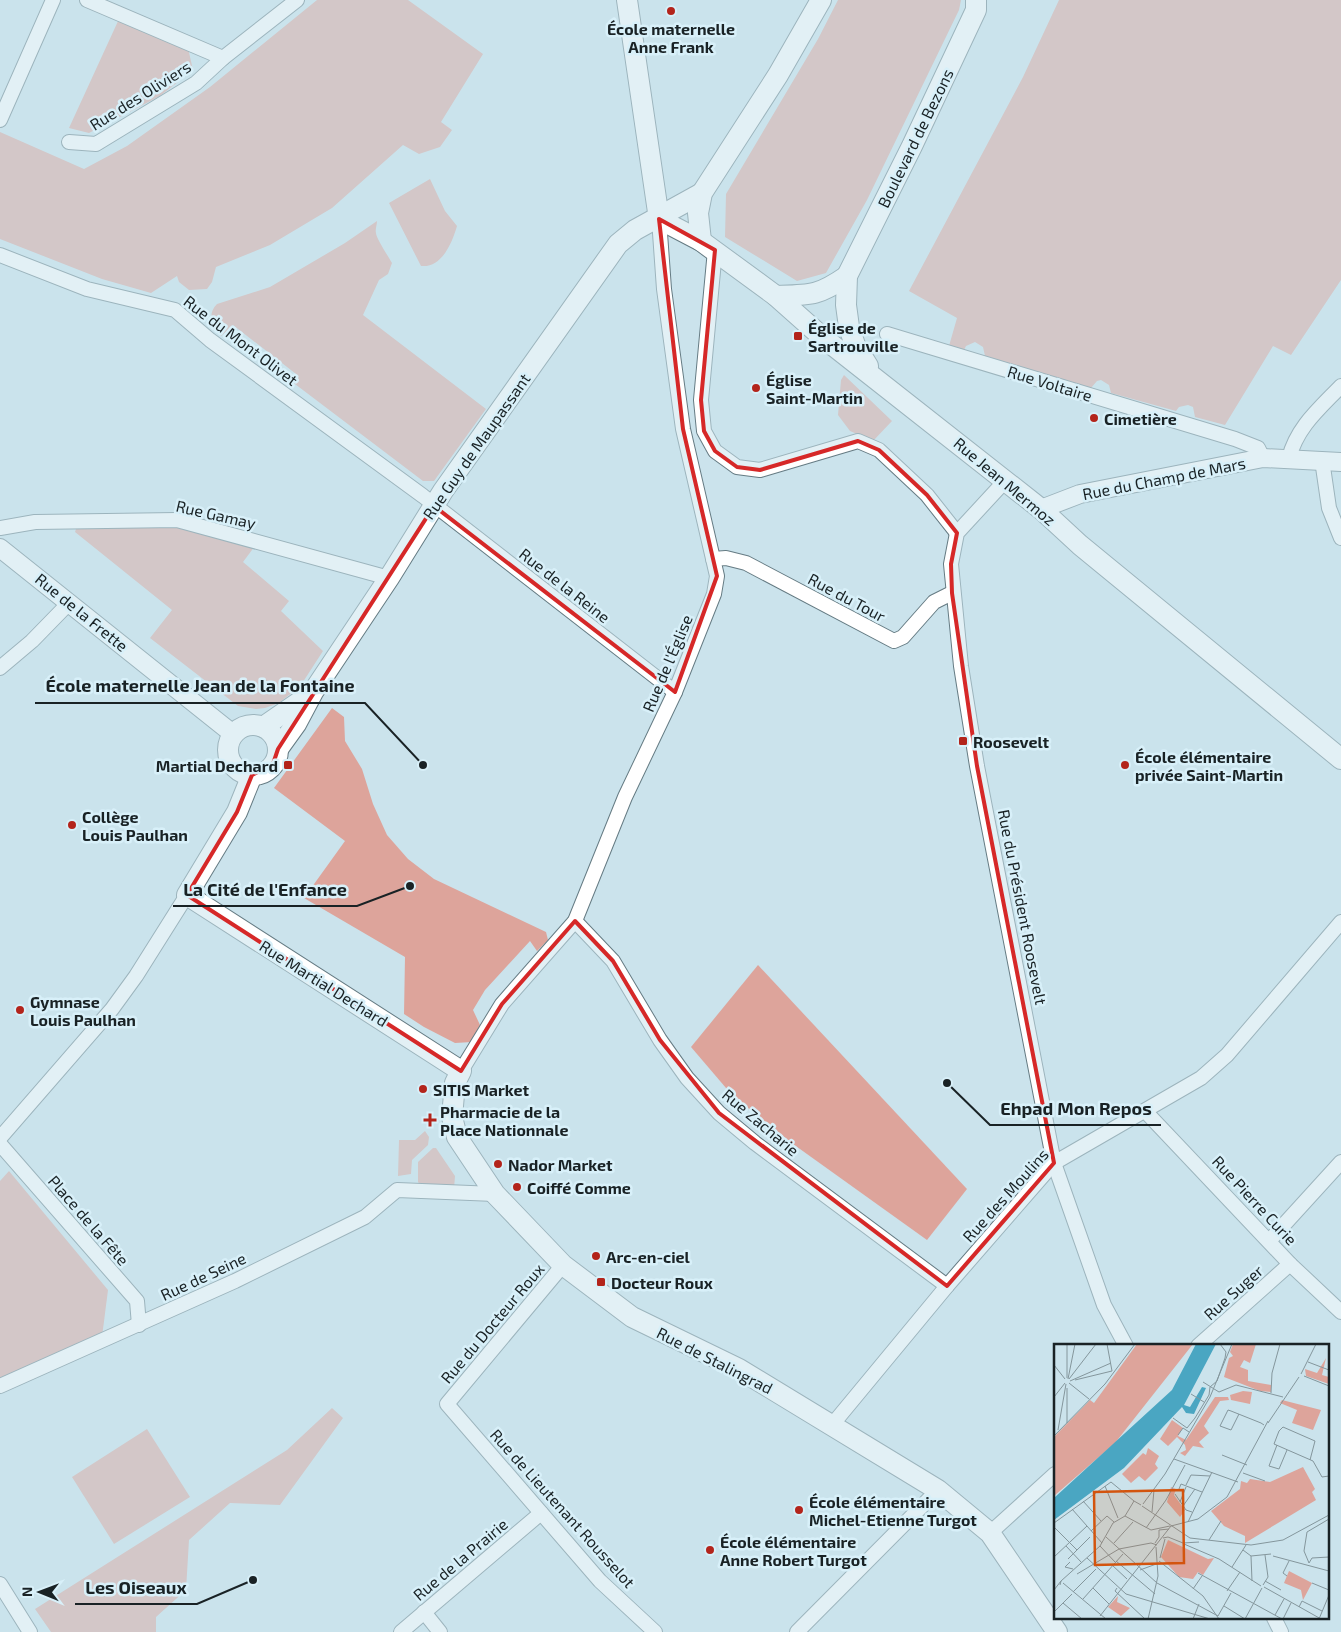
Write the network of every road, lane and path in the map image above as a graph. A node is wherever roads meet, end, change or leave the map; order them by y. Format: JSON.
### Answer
{"nodes":[{"id":1,"x":53,"y":0,"type":"edge"},
{"id":2,"x":87,"y":0,"type":"edge"},
{"id":3,"x":627,"y":0,"type":"edge"},
{"id":4,"x":821,"y":0,"type":"edge"},
{"id":5,"x":291,"y":2,"type":"edge"},
{"id":6,"x":978,"y":3,"type":"edge"},
{"id":7,"x":222,"y":58,"type":"junction"},
{"id":8,"x":0,"y":120,"type":"edge"},
{"id":9,"x":69,"y":142,"type":"dead end"},
{"id":10,"x":702,"y":193,"type":"junction"},
{"id":11,"x":659,"y":219,"type":"junction"},
{"id":12,"x":708,"y":245,"type":"junction"},
{"id":13,"x":0,"y":256,"type":"edge"},
{"id":14,"x":847,"y":276,"type":"junction"},
{"id":15,"x":776,"y":296,"type":"junction"},
{"id":16,"x":887,"y":334,"type":"dead end"},
{"id":17,"x":873,"y":375,"type":"junction"},
{"id":18,"x":1341,"y":386,"type":"edge"},
{"id":19,"x":1263,"y":458,"type":"junction"},
{"id":20,"x":1289,"y":458,"type":"junction"},
{"id":21,"x":1322,"y":460,"type":"junction"},
{"id":22,"x":1341,"y":462,"type":"edge"},
{"id":23,"x":1006,"y":481,"type":"junction"},
{"id":24,"x":434,"y":506,"type":"junction"},
{"id":25,"x":1041,"y":509,"type":"junction"},
{"id":26,"x":0,"y":528,"type":"edge"},
{"id":27,"x":957,"y":533,"type":"junction"},
{"id":28,"x":1341,"y":538,"type":"edge"},
{"id":29,"x":0,"y":548,"type":"edge"},
{"id":30,"x":713,"y":559,"type":"junction"},
{"id":31,"x":389,"y":578,"type":"junction"},
{"id":32,"x":952,"y":593,"type":"junction"},
{"id":33,"x":70,"y":602,"type":"junction"},
{"id":34,"x":0,"y":668,"type":"edge"},
{"id":35,"x":313,"y":692,"type":"junction"},
{"id":36,"x":675,"y":692,"type":"junction"},
{"id":37,"x":263,"y":727,"type":"junction"},
{"id":38,"x":233,"y":734,"type":"junction"},
{"id":39,"x":278,"y":749,"type":"junction"},
{"id":40,"x":1341,"y":758,"type":"edge"},
{"id":41,"x":252,"y":775,"type":"junction"},
{"id":42,"x":187,"y":895,"type":"junction"},
{"id":43,"x":575,"y":921,"type":"junction"},
{"id":44,"x":1341,"y":922,"type":"edge"},
{"id":45,"x":461,"y":1071,"type":"junction"},
{"id":46,"x":1146,"y":1111,"type":"junction"},
{"id":47,"x":0,"y":1138,"type":"edge"},
{"id":48,"x":0,"y":1144,"type":"edge"},
{"id":49,"x":1054,"y":1162,"type":"junction"},
{"id":50,"x":1341,"y":1162,"type":"edge"},
{"id":51,"x":496,"y":1194,"type":"junction"},
{"id":52,"x":1270,"y":1240,"type":"junction"},
{"id":53,"x":1290,"y":1264,"type":"junction"},
{"id":54,"x":563,"y":1265,"type":"junction"},
{"id":55,"x":947,"y":1286,"type":"junction"},
{"id":56,"x":1341,"y":1312,"type":"edge"},
{"id":57,"x":139,"y":1325,"type":"junction"},
{"id":58,"x":1125,"y":1344,"type":"edge"},
{"id":59,"x":1200,"y":1344,"type":"edge"},
{"id":60,"x":0,"y":1386,"type":"edge"},
{"id":61,"x":448,"y":1404,"type":"joint"},
{"id":62,"x":832,"y":1425,"type":"junction"},
{"id":63,"x":1054,"y":1475,"type":"edge"},
{"id":64,"x":938,"y":1490,"type":"junction"},
{"id":65,"x":541,"y":1513,"type":"junction"},
{"id":66,"x":990,"y":1533,"type":"junction"},
{"id":67,"x":0,"y":1584,"type":"edge"},
{"id":68,"x":424,"y":1612,"type":"junction"},
{"id":69,"x":1275,"y":1620,"type":"edge"},
{"id":70,"x":30,"y":1632,"type":"edge"},
{"id":71,"x":401,"y":1632,"type":"edge"},
{"id":72,"x":440,"y":1632,"type":"edge"},
{"id":73,"x":655,"y":1632,"type":"edge"},
{"id":74,"x":797,"y":1632,"type":"edge"},
{"id":75,"x":1057,"y":1632,"type":"edge"},
{"id":76,"x":1281,"y":1632,"type":"edge"}],
"edges":[{"from":1,"to":8,"type":"street"},
{"from":2,"to":7,"type":"street","name":"Rue des Oliviers"},
{"from":3,"to":11,"type":"main road"},
{"from":4,"to":10,"type":"main road"},
{"from":5,"to":7,"type":"street","name":"Rue des Oliviers"},
{"from":6,"to":14,"type":"main road","name":"Boulevard de Bezons"},
{"from":7,"to":9,"type":"street","name":"Rue des Oliviers"},
{"from":10,"to":11,"type":"main road","name":"Rue Guy de Maupassant"},
{"from":10,"to":12,"type":"main road"},
{"from":11,"to":12,"type":"main road","name":"Rue Jean Mermoz"},
{"from":11,"to":24,"type":"main road","name":"Rue Guy de Maupassant"},
{"from":11,"to":30,"type":"street","name":"Rue de l'Église"},
{"from":12,"to":15,"type":"main road","name":"Rue Jean Mermoz"},
{"from":12,"to":27,"type":"street"},
{"from":13,"to":24,"type":"street","name":"Rue du Mont Olivet"},
{"from":14,"to":15,"type":"main road","name":"Boulevard de Bezons"},
{"from":14,"to":17,"type":"main road","name":"Boulevard de Bezons"},
{"from":15,"to":17,"type":"main road","name":"Rue Jean Mermoz"},
{"from":16,"to":19,"type":"street","name":"Rue Voltaire"},
{"from":17,"to":23,"type":"main road","name":"Rue Jean Mermoz"},
{"from":18,"to":20,"type":"street"},
{"from":19,"to":20,"type":"street","name":"Rue du Champ de Mars"},
{"from":19,"to":25,"type":"street","name":"Rue du Champ de Mars"},
{"from":20,"to":21,"type":"street"},
{"from":21,"to":22,"type":"street"},
{"from":21,"to":28,"type":"street"},
{"from":23,"to":25,"type":"main road","name":"Rue Jean Mermoz"},
{"from":23,"to":27,"type":"street"},
{"from":24,"to":31,"type":"main road","name":"Rue Guy de Maupassant"},
{"from":24,"to":36,"type":"street","name":"Rue de la Reine"},
{"from":25,"to":40,"type":"main road","name":"Rue Jean Mermoz"},
{"from":26,"to":31,"type":"street","name":"Rue Gamay"},
{"from":27,"to":32,"type":"street","name":"Rue du Président Roosevelt"},
{"from":29,"to":33,"type":"street","name":"Rue de la Frette"},
{"from":30,"to":32,"type":"street","name":"Rue du Tour"},
{"from":30,"to":36,"type":"street","name":"Rue de l'Église"},
{"from":31,"to":35,"type":"main road","name":"Rue Guy de Maupassant"},
{"from":32,"to":49,"type":"street","name":"Rue du Président Roosevelt"},
{"from":33,"to":34,"type":"street"},
{"from":33,"to":38,"type":"street","name":"Rue de la Frette"},
{"from":35,"to":37,"type":"main road","name":"Rue Guy de Maupassant"},
{"from":35,"to":39,"type":"main road","name":"Rue Guy de Maupassant"},
{"from":36,"to":43,"type":"street","name":"Rue de l'Église"},
{"from":37,"to":38,"type":"main road"},
{"from":37,"to":39,"type":"main road"},
{"from":38,"to":41,"type":"main road"},
{"from":39,"to":41,"type":"main road"},
{"from":41,"to":42,"type":"main road"},
{"from":42,"to":45,"type":"main road","name":"Rue Martial Dechard"},
{"from":42,"to":47,"type":"street"},
{"from":43,"to":45,"type":"street","name":"Rue de l'Église"},
{"from":43,"to":55,"type":"street","name":"Rue Zacharie"},
{"from":44,"to":46,"type":"street","name":"Rue des Moulins"},
{"from":45,"to":51,"type":"main road","name":"Rue de Stalingrad"},
{"from":46,"to":49,"type":"street","name":"Rue des Moulins"},
{"from":46,"to":52,"type":"street","name":"Rue Pierre Curie"},
{"from":48,"to":57,"type":"street","name":"Place de la Fête"},
{"from":49,"to":55,"type":"street","name":"Rue des Moulins"},
{"from":49,"to":58,"type":"street","name":"Rue du Président Roosevelt"},
{"from":50,"to":52,"type":"street"},
{"from":51,"to":54,"type":"main road","name":"Rue de Stalingrad"},
{"from":51,"to":57,"type":"street","name":"Rue de Seine"},
{"from":52,"to":53,"type":"street","name":"Rue Pierre Curie"},
{"from":53,"to":56,"type":"street","name":"Rue Pierre Curie"},
{"from":53,"to":59,"type":"street","name":"Rue Suger"},
{"from":54,"to":61,"type":"street","name":"Rue du Docteur Roux"},
{"from":54,"to":62,"type":"main road","name":"Rue de Stalingrad"},
{"from":55,"to":62,"type":"street","name":"Rue des Moulins"},
{"from":57,"to":60,"type":"street","name":"Rue de Seine"},
{"from":61,"to":65,"type":"street","name":"Rue de Lieutenant Rousselot"},
{"from":62,"to":64,"type":"main road","name":"Rue de Stalingrad"},
{"from":63,"to":66,"type":"street"},
{"from":64,"to":66,"type":"main road","name":"Rue de Stalingrad"},
{"from":64,"to":74,"type":"street"},
{"from":65,"to":68,"type":"street","name":"Rue de la Prairie"},
{"from":65,"to":73,"type":"street","name":"Rue de Lieutenant Rousselot"},
{"from":66,"to":75,"type":"main road","name":"Rue de Stalingrad"},
{"from":67,"to":70,"type":"street"},
{"from":68,"to":71,"type":"street","name":"Rue de la Prairie"},
{"from":68,"to":72,"type":"street"},
{"from":69,"to":76,"type":"street"}]}
